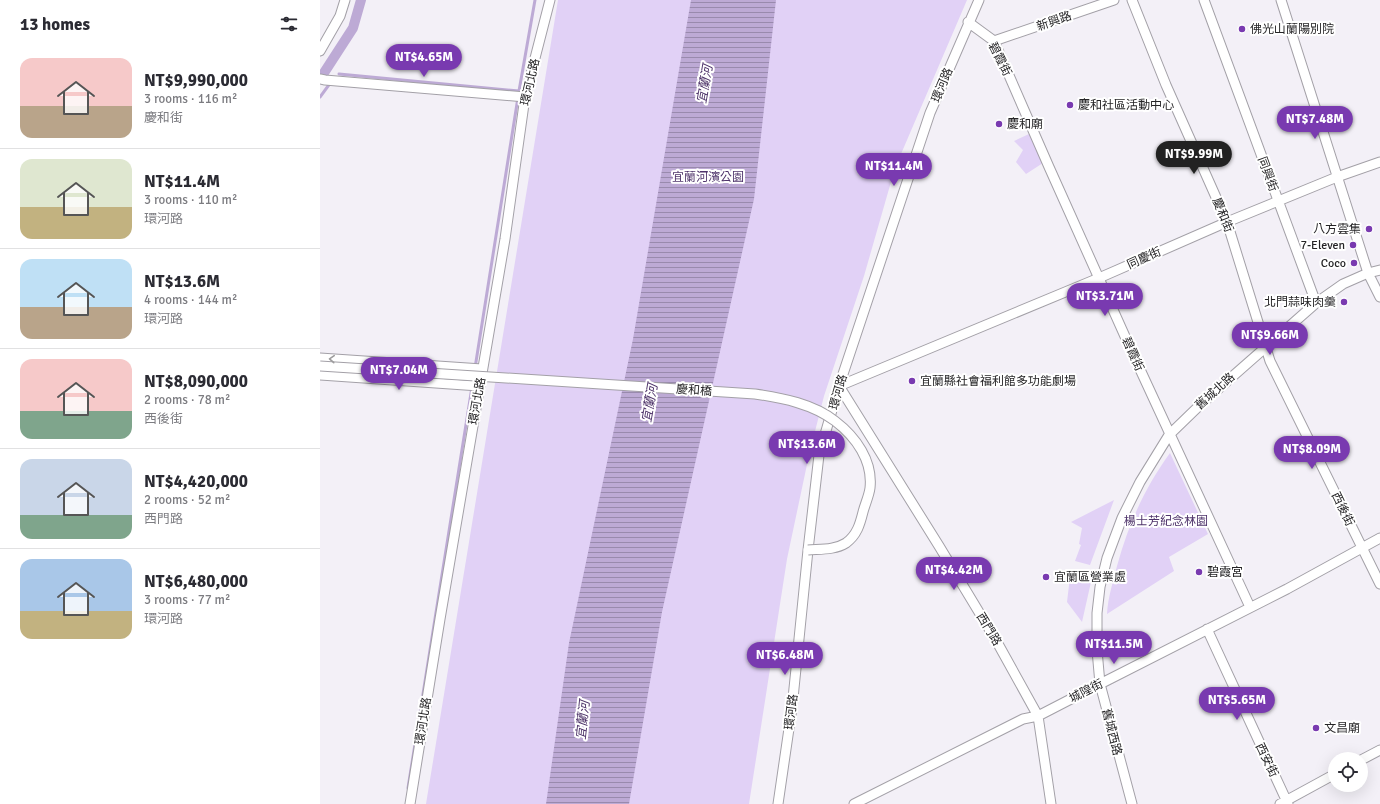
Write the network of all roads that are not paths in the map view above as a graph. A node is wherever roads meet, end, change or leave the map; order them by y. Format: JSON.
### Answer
{"nodes":[{"id":1,"x":345,"y":0,"type":"edge"},
{"id":2,"x":550,"y":0,"type":"edge"},
{"id":3,"x":979,"y":0,"type":"edge"},
{"id":4,"x":1114,"y":0,"type":"edge"},
{"id":5,"x":1132,"y":0,"type":"edge"},
{"id":6,"x":1204,"y":0,"type":"edge"},
{"id":7,"x":1281,"y":0,"type":"edge"},
{"id":8,"x":968,"y":22,"type":"junction"},
{"id":9,"x":994,"y":41,"type":"junction"},
{"id":10,"x":320,"y":50,"type":"edge"},
{"id":11,"x":320,"y":79,"type":"edge"},
{"id":12,"x":525,"y":97,"type":"junction"},
{"id":13,"x":1380,"y":162,"type":"edge"},
{"id":14,"x":1337,"y":176,"type":"junction"},
{"id":15,"x":1278,"y":202,"type":"junction"},
{"id":16,"x":1227,"y":222,"type":"junction"},
{"id":17,"x":1380,"y":270,"type":"edge"},
{"id":18,"x":1368,"y":273,"type":"junction"},
{"id":19,"x":1099,"y":278,"type":"junction"},
{"id":20,"x":1380,"y":297,"type":"edge"},
{"id":21,"x":1316,"y":303,"type":"junction"},
{"id":22,"x":1265,"y":346,"type":"junction"},
{"id":23,"x":320,"y":358,"type":"edge"},
{"id":24,"x":320,"y":366,"type":"edge"},
{"id":25,"x":482,"y":369,"type":"junction"},
{"id":26,"x":320,"y":376,"type":"edge"},
{"id":27,"x":479,"y":386,"type":"junction"},
{"id":28,"x":839,"y":386,"type":"junction"},
{"id":29,"x":1170,"y":435,"type":"junction"},
{"id":30,"x":1380,"y":538,"type":"edge"},
{"id":31,"x":1362,"y":548,"type":"junction"},
{"id":32,"x":808,"y":550,"type":"junction"},
{"id":33,"x":1380,"y":584,"type":"edge"},
{"id":34,"x":1250,"y":607,"type":"junction"},
{"id":35,"x":1206,"y":629,"type":"junction"},
{"id":36,"x":1100,"y":684,"type":"junction"},
{"id":37,"x":1038,"y":716,"type":"junction"},
{"id":38,"x":1380,"y":750,"type":"edge"},
{"id":39,"x":1368,"y":756,"type":"edge"},
{"id":40,"x":1328,"y":778,"type":"edge"},
{"id":41,"x":1285,"y":803,"type":"edge"},
{"id":42,"x":410,"y":804,"type":"edge"},
{"id":43,"x":778,"y":804,"type":"edge"},
{"id":44,"x":854,"y":804,"type":"edge"},
{"id":45,"x":1051,"y":804,"type":"edge"},
{"id":46,"x":1132,"y":804,"type":"edge"}],
"edges":[{"from":1,"to":10,"type":"street"},
{"from":2,"to":12,"type":"street","name":"環河北路"},
{"from":3,"to":8,"type":"street","name":"環河路"},
{"from":4,"to":9,"type":"street","name":"新興路"},
{"from":5,"to":16,"type":"street","name":"慶和街"},
{"from":6,"to":15,"type":"street","name":"同興街"},
{"from":7,"to":14,"type":"street"},
{"from":8,"to":9,"type":"street","name":"碧霞街"},
{"from":8,"to":28,"type":"street","name":"環河路"},
{"from":9,"to":19,"type":"street","name":"碧霞街"},
{"from":11,"to":12,"type":"street"},
{"from":12,"to":25,"type":"street","name":"環河北路"},
{"from":13,"to":14,"type":"street","name":"同慶街"},
{"from":14,"to":15,"type":"street","name":"同慶街"},
{"from":14,"to":18,"type":"street"},
{"from":15,"to":16,"type":"street","name":"同慶街"},
{"from":15,"to":21,"type":"street","name":"同興街"},
{"from":16,"to":19,"type":"street","name":"同慶街"},
{"from":16,"to":22,"type":"street","name":"慶和街"},
{"from":17,"to":18,"type":"street","name":"舊城北路"},
{"from":18,"to":20,"type":"street"},
{"from":18,"to":21,"type":"street","name":"舊城北路"},
{"from":19,"to":28,"type":"street","name":"同慶街"},
{"from":19,"to":29,"type":"street","name":"碧霞街"},
{"from":21,"to":22,"type":"street","name":"舊城北路"},
{"from":22,"to":29,"type":"street","name":"舊城北路"},
{"from":22,"to":31,"type":"street","name":"西後街"},
{"from":25,"to":23,"type":"street","one_way":true},
{"from":24,"to":32,"type":"street","name":"慶和橋","bridge":true},
{"from":25,"to":27,"type":"street","name":"環河北路"},
{"from":26,"to":27,"type":"street"},
{"from":27,"to":42,"type":"street","name":"環河北路"},
{"from":28,"to":32,"type":"street","name":"環河路"},
{"from":28,"to":37,"type":"street","name":"西門路"},
{"from":29,"to":34,"type":"street","name":"碧霞街"},
{"from":29,"to":36,"type":"street","name":"舊城西路"},
{"from":30,"to":31,"type":"street","name":"城隍街"},
{"from":31,"to":33,"type":"street","name":"西後街"},
{"from":31,"to":34,"type":"street","name":"城隍街"},
{"from":32,"to":43,"type":"street","name":"環河路"},
{"from":34,"to":35,"type":"street","name":"城隍街"},
{"from":35,"to":36,"type":"street","name":"城隍街"},
{"from":35,"to":41,"type":"street","name":"西安街"},
{"from":36,"to":37,"type":"street","name":"城隍街"},
{"from":36,"to":46,"type":"street","name":"舊城西路"},
{"from":37,"to":44,"type":"street","name":"城隍街"},
{"from":37,"to":45,"type":"street","name":"西門路"},
{"from":38,"to":39,"type":"street"},
{"from":40,"to":41,"type":"street"}]}
